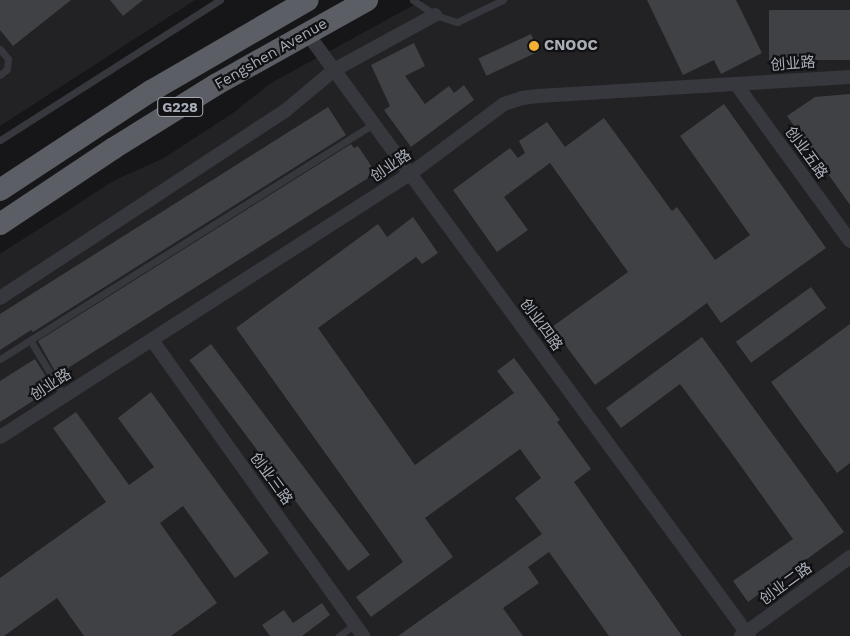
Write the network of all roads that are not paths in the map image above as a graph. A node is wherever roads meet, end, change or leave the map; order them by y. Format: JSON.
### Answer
{"nodes":[{"id":1,"x":220,"y":0,"type":"edge"},
{"id":2,"x":308,"y":0,"type":"edge"},
{"id":3,"x":367,"y":0,"type":"edge"},
{"id":4,"x":413,"y":0,"type":"edge"},
{"id":5,"x":504,"y":0,"type":"edge"},
{"id":6,"x":435,"y":15,"type":"junction"},
{"id":7,"x":307,"y":33,"type":"junction"},
{"id":8,"x":0,"y":49,"type":"edge"},
{"id":9,"x":334,"y":70,"type":"junction"},
{"id":10,"x":0,"y":75,"type":"edge"},
{"id":11,"x":850,"y":77,"type":"edge"},
{"id":12,"x":736,"y":84,"type":"junction"},
{"id":13,"x":373,"y":124,"type":"junction"},
{"id":14,"x":0,"y":140,"type":"edge"},
{"id":15,"x":410,"y":174,"type":"junction"},
{"id":16,"x":0,"y":190,"type":"edge"},
{"id":17,"x":0,"y":224,"type":"edge"},
{"id":18,"x":850,"y":241,"type":"edge"},
{"id":19,"x":0,"y":298,"type":"edge"},
{"id":20,"x":30,"y":340,"type":"junction"},
{"id":21,"x":152,"y":340,"type":"junction"},
{"id":22,"x":0,"y":360,"type":"edge"},
{"id":23,"x":64,"y":396,"type":"junction"},
{"id":24,"x":0,"y":438,"type":"edge"},
{"id":25,"x":850,"y":558,"type":"edge"},
{"id":26,"x":355,"y":624,"type":"junction"},
{"id":27,"x":745,"y":635,"type":"edge"},
{"id":28,"x":339,"y":636,"type":"edge"},
{"id":29,"x":363,"y":636,"type":"edge"}],
"edges":[{"from":1,"to":14,"type":"lane"},
{"from":2,"to":16,"type":"highway","name":"Fengshen Avenue","number":"G228"},
{"from":3,"to":7,"type":"highway","name":"Fengshen Avenue","number":"G228"},
{"from":4,"to":6,"type":"lane"},
{"from":5,"to":6,"type":"lane"},
{"from":6,"to":9,"type":"street"},
{"from":7,"to":9,"type":"street","name":"创业四路"},
{"from":7,"to":17,"type":"highway","name":"Fengshen Avenue","number":"G228"},
{"from":8,"to":10,"type":"lane"},
{"from":9,"to":13,"type":"street","name":"创业四路"},
{"from":9,"to":19,"type":"street"},
{"from":11,"to":12,"type":"street","name":"创业路"},
{"from":12,"to":15,"type":"street","name":"创业路"},
{"from":12,"to":18,"type":"street","name":"创业五路"},
{"from":13,"to":15,"type":"street","name":"创业四路"},
{"from":13,"to":20,"type":"lane"},
{"from":15,"to":21,"type":"street","name":"创业路"},
{"from":15,"to":27,"type":"street","name":"创业四路"},
{"from":20,"to":22,"type":"lane"},
{"from":20,"to":23,"type":"lane"},
{"from":21,"to":23,"type":"street","name":"创业路"},
{"from":21,"to":26,"type":"street","name":"创业三路"},
{"from":23,"to":24,"type":"street","name":"创业路"},
{"from":25,"to":27,"type":"street","name":"创业二路"},
{"from":26,"to":28,"type":"lane"},
{"from":26,"to":29,"type":"street","name":"创业三路"}]}
